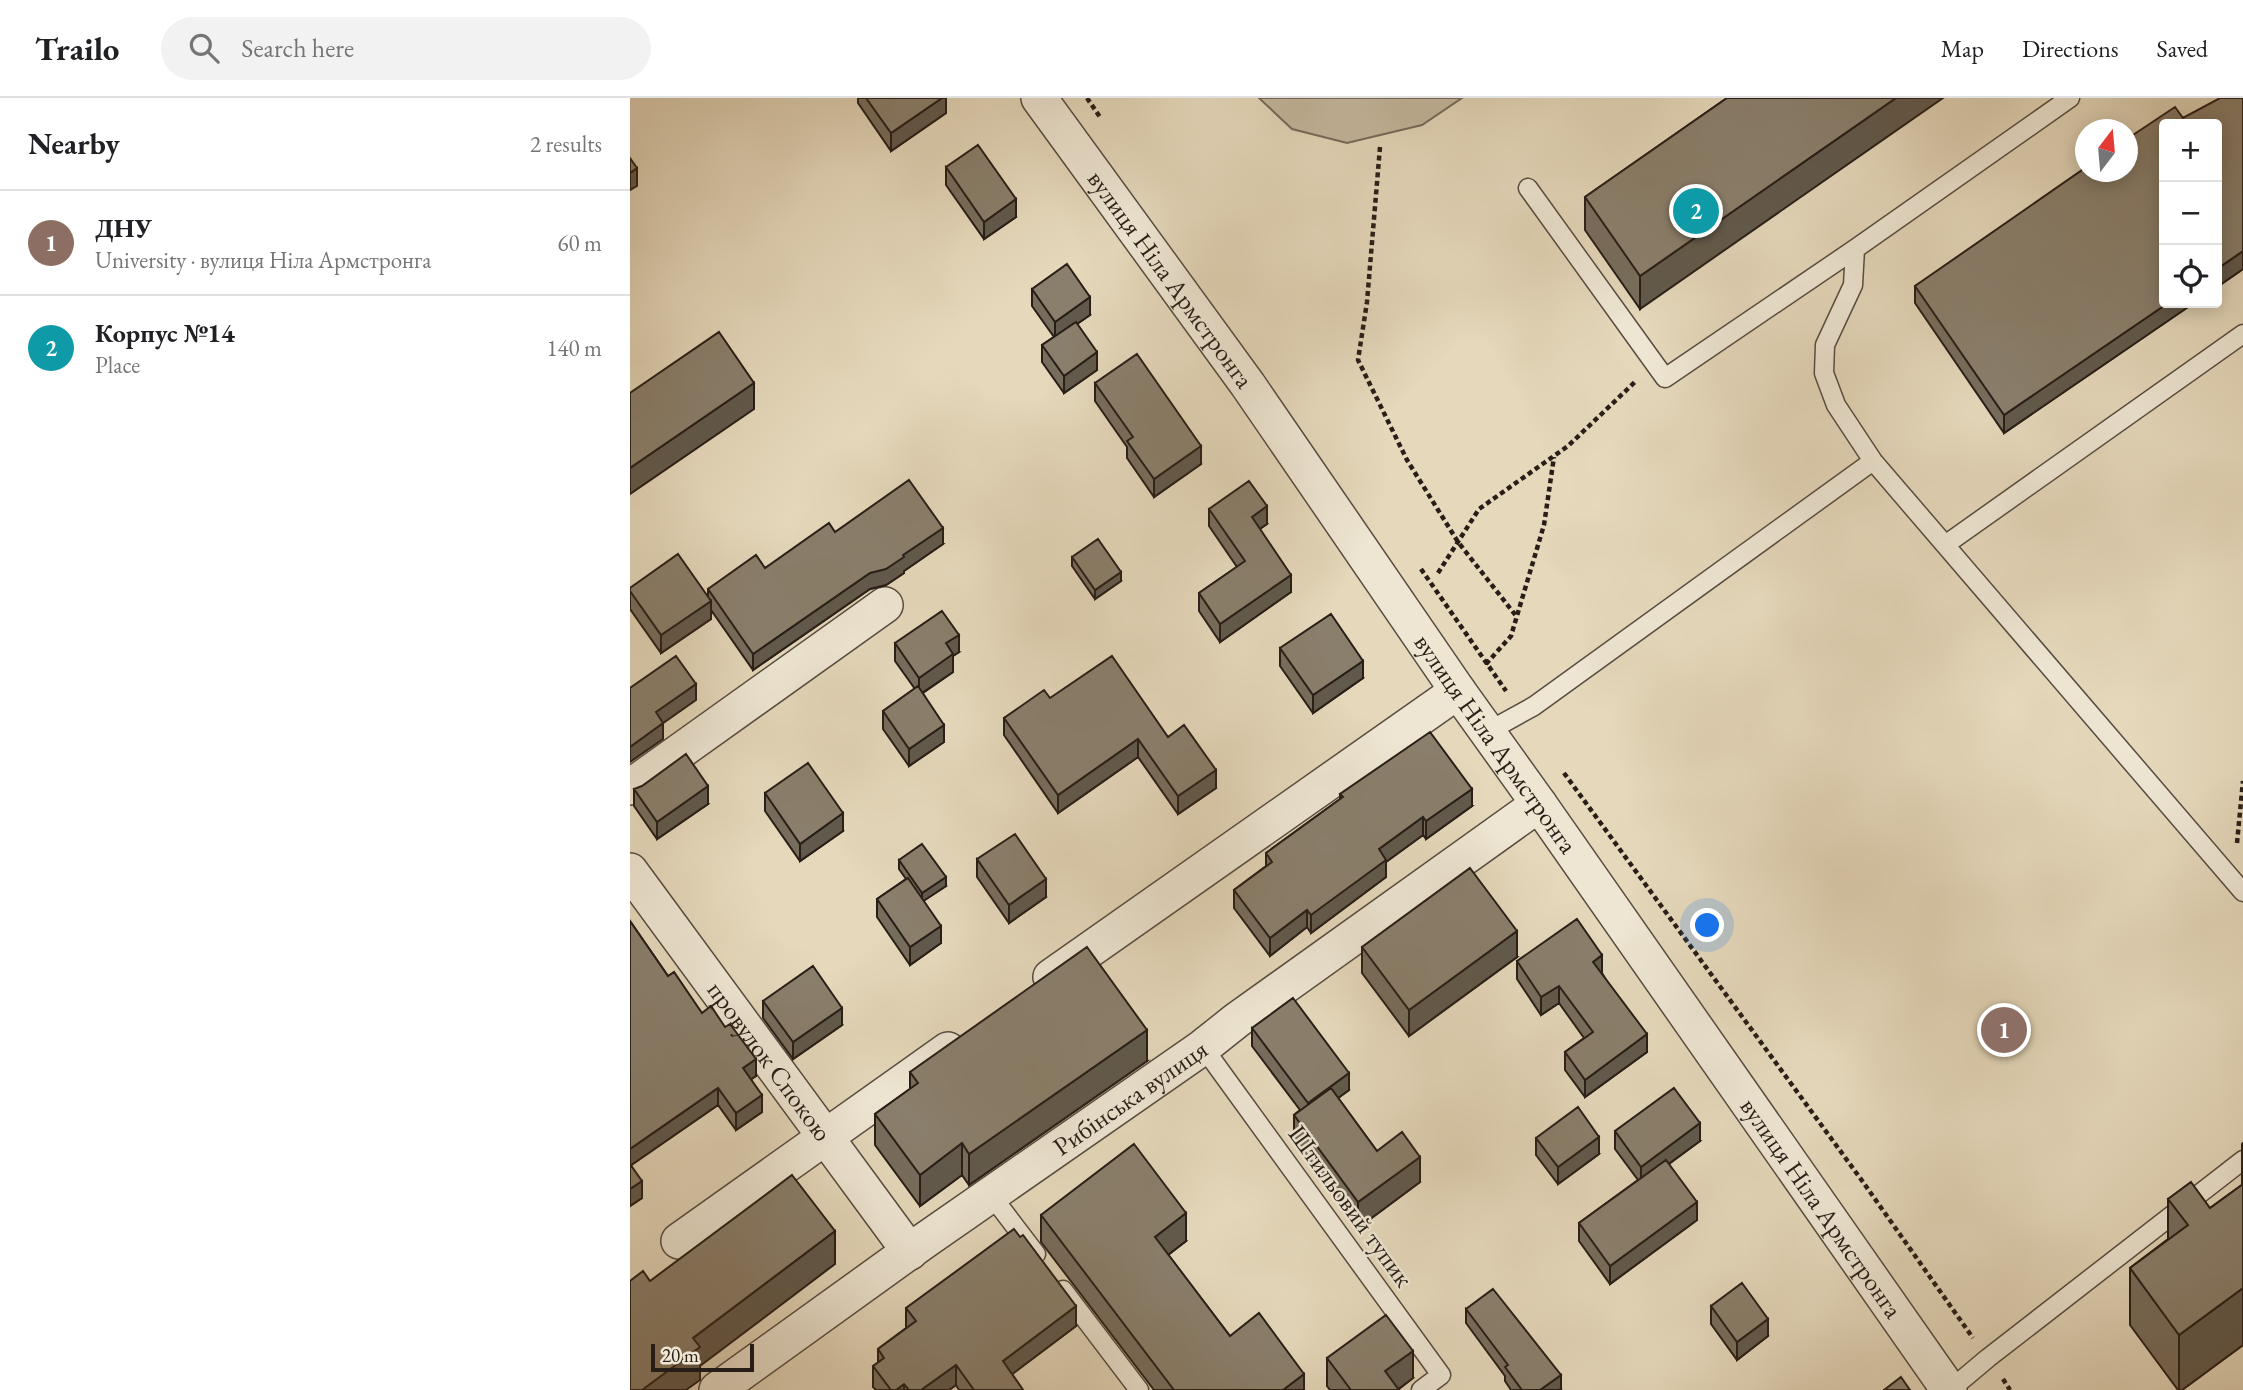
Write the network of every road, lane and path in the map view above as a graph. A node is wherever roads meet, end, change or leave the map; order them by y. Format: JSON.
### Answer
{"nodes":[{"id":1,"x":1039,"y":98,"type":"edge"},
{"id":2,"x":1087,"y":98,"type":"edge"},
{"id":3,"x":2070,"y":98,"type":"edge"},
{"id":4,"x":1102,"y":120,"type":"dead end"},
{"id":5,"x":1380,"y":147,"type":"dead end"},
{"id":6,"x":1528,"y":188,"type":"dead end"},
{"id":7,"x":1855,"y":249,"type":"junction"},
{"id":8,"x":2243,"y":334,"type":"edge"},
{"id":9,"x":1654,"y":364,"type":"junction"},
{"id":10,"x":1554,"y":456,"type":"junction"},
{"id":11,"x":1873,"y":461,"type":"junction"},
{"id":12,"x":1458,"y":542,"type":"junction"},
{"id":13,"x":1945,"y":545,"type":"junction"},
{"id":14,"x":1417,"y":563,"type":"dead end"},
{"id":15,"x":1438,"y":573,"type":"dead end"},
{"id":16,"x":885,"y":605,"type":"dead end"},
{"id":17,"x":1517,"y":617,"type":"junction"},
{"id":18,"x":1487,"y":663,"type":"junction"},
{"id":19,"x":1458,"y":691,"type":"junction"},
{"id":20,"x":1521,"y":713,"type":"junction"},
{"id":21,"x":1488,"y":732,"type":"junction"},
{"id":22,"x":1560,"y":768,"type":"dead end"},
{"id":23,"x":2243,"y":781,"type":"edge"},
{"id":24,"x":630,"y":787,"type":"edge"},
{"id":25,"x":1539,"y":804,"type":"junction"},
{"id":26,"x":630,"y":871,"type":"edge"},
{"id":27,"x":2238,"y":887,"type":"edge"},
{"id":28,"x":1028,"y":993,"type":"edge"},
{"id":29,"x":972,"y":1033,"type":"edge"},
{"id":30,"x":1203,"y":1047,"type":"junction"},
{"id":31,"x":825,"y":1136,"type":"junction"},
{"id":32,"x":2243,"y":1160,"type":"edge"},
{"id":33,"x":991,"y":1195,"type":"junction"},
{"id":34,"x":679,"y":1241,"type":"dead end"},
{"id":35,"x":909,"y":1252,"type":"junction"},
{"id":36,"x":1988,"y":1358,"type":"junction"},
{"id":37,"x":717,"y":1390,"type":"edge"},
{"id":38,"x":1139,"y":1390,"type":"edge"},
{"id":39,"x":1421,"y":1390,"type":"edge"},
{"id":40,"x":1950,"y":1390,"type":"edge"},
{"id":41,"x":2010,"y":1390,"type":"edge"}],
"edges":[{"from":1,"to":19,"type":"street","name":"вулиця Ніла Армстронга"},
{"from":2,"to":4,"type":"path"},
{"from":3,"to":7,"type":"lane"},
{"from":5,"to":12,"type":"path"},
{"from":6,"to":9,"type":"lane"},
{"from":7,"to":9,"type":"lane"},
{"from":7,"to":11,"type":"lane"},
{"from":8,"to":13,"type":"lane"},
{"from":9,"to":10,"type":"path"},
{"from":10,"to":12,"type":"path"},
{"from":10,"to":17,"type":"path"},
{"from":11,"to":13,"type":"lane"},
{"from":11,"to":20,"type":"lane"},
{"from":12,"to":15,"type":"path"},
{"from":12,"to":17,"type":"path"},
{"from":13,"to":27,"type":"lane"},
{"from":14,"to":18,"type":"path"},
{"from":16,"to":24,"type":"street"},
{"from":17,"to":18,"type":"path"},
{"from":18,"to":19,"type":"path"},
{"from":18,"to":20,"type":"path"},
{"from":19,"to":21,"type":"street","name":"вулиця Ніла Армстронга"},
{"from":19,"to":28,"type":"street"},
{"from":20,"to":21,"type":"lane"},
{"from":21,"to":25,"type":"street","name":"вулиця Ніла Армстронга"},
{"from":22,"to":36,"type":"path"},
{"from":23,"to":27,"type":"path"},
{"from":25,"to":30,"type":"street","name":"Рибінська вулиця"},
{"from":25,"to":40,"type":"street","name":"вулиця Ніла Армстронга"},
{"from":26,"to":31,"type":"street","name":"провулок Спокою"},
{"from":29,"to":31,"type":"street"},
{"from":30,"to":33,"type":"street","name":"Рибінська вулиця"},
{"from":30,"to":39,"type":"lane","name":"Штильовий тупик"},
{"from":31,"to":34,"type":"street"},
{"from":31,"to":35,"type":"street","name":"провулок Спокою"},
{"from":32,"to":36,"type":"lane"},
{"from":33,"to":35,"type":"street","name":"Рибінська вулиця"},
{"from":33,"to":38,"type":"lane"},
{"from":35,"to":37,"type":"street","name":"Рибінська вулиця"},
{"from":36,"to":40,"type":"lane"},
{"from":36,"to":41,"type":"path"}]}
